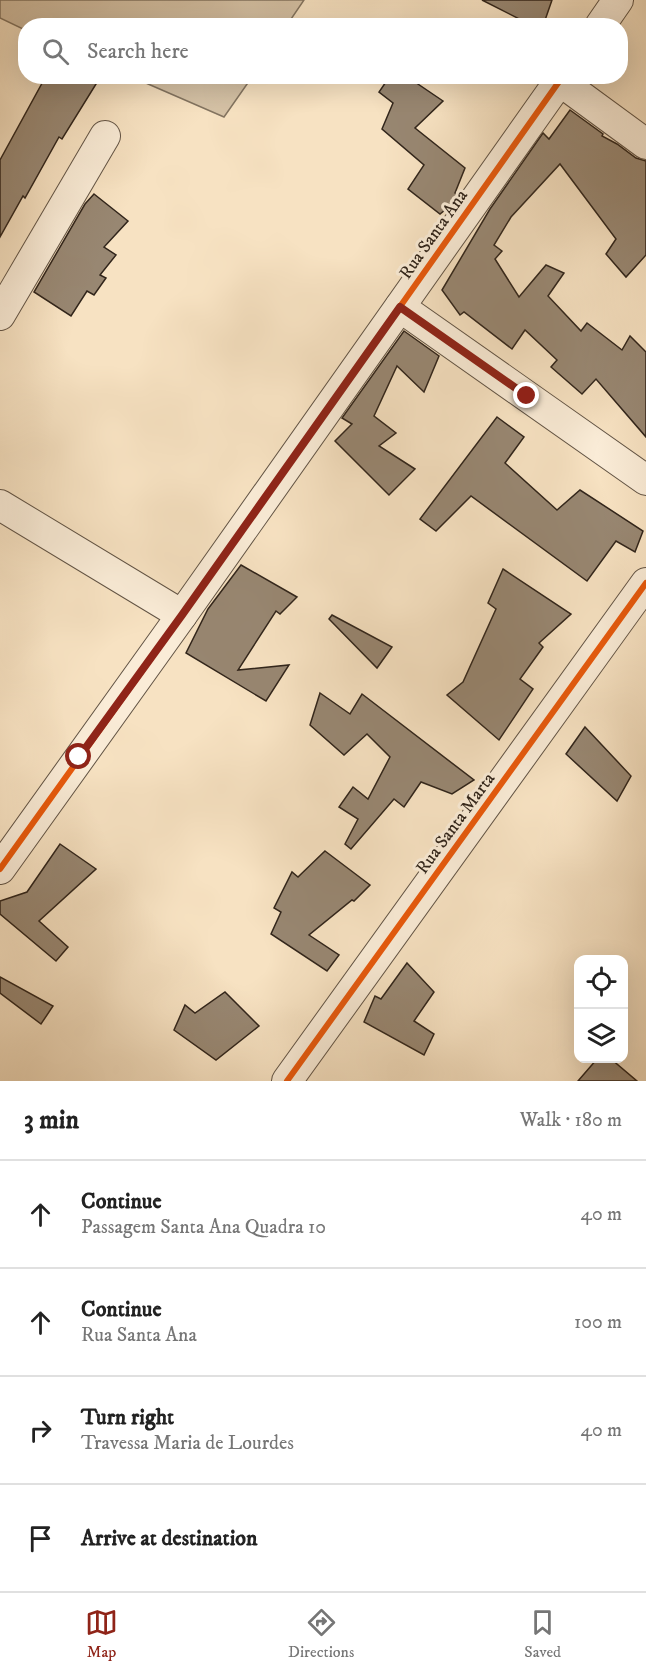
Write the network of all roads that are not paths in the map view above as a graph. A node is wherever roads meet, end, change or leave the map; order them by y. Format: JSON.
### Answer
{"nodes":[{"id":1,"x":618,"y":0,"type":"edge"},
{"id":2,"x":606,"y":18,"type":"edge"},
{"id":3,"x":557,"y":84,"type":"edge"},
{"id":4,"x":568,"y":84,"type":"edge"},
{"id":5,"x":105,"y":135,"type":"dead end"},
{"id":6,"x":646,"y":144,"type":"edge"},
{"id":7,"x":400,"y":307,"type":"junction"},
{"id":8,"x":0,"y":315,"type":"edge"},
{"id":9,"x":646,"y":480,"type":"edge"},
{"id":10,"x":0,"y":506,"type":"edge"},
{"id":11,"x":646,"y":583,"type":"edge"},
{"id":12,"x":182,"y":615,"type":"junction"},
{"id":13,"x":0,"y":869,"type":"edge"},
{"id":14,"x":287,"y":1081,"type":"edge"}],
"edges":[{"from":1,"to":2,"type":"street"},
{"from":3,"to":7,"type":"street","name":"Rua Santa Ana"},
{"from":4,"to":6,"type":"street"},
{"from":5,"to":8,"type":"street"},
{"from":7,"to":9,"type":"street"},
{"from":7,"to":12,"type":"street","name":"Rua Santa Ana"},
{"from":10,"to":12,"type":"street"},
{"from":11,"to":14,"type":"street","name":"Rua Santa Marta"},
{"from":12,"to":13,"type":"street","name":"Rua Santa Ana"}]}
